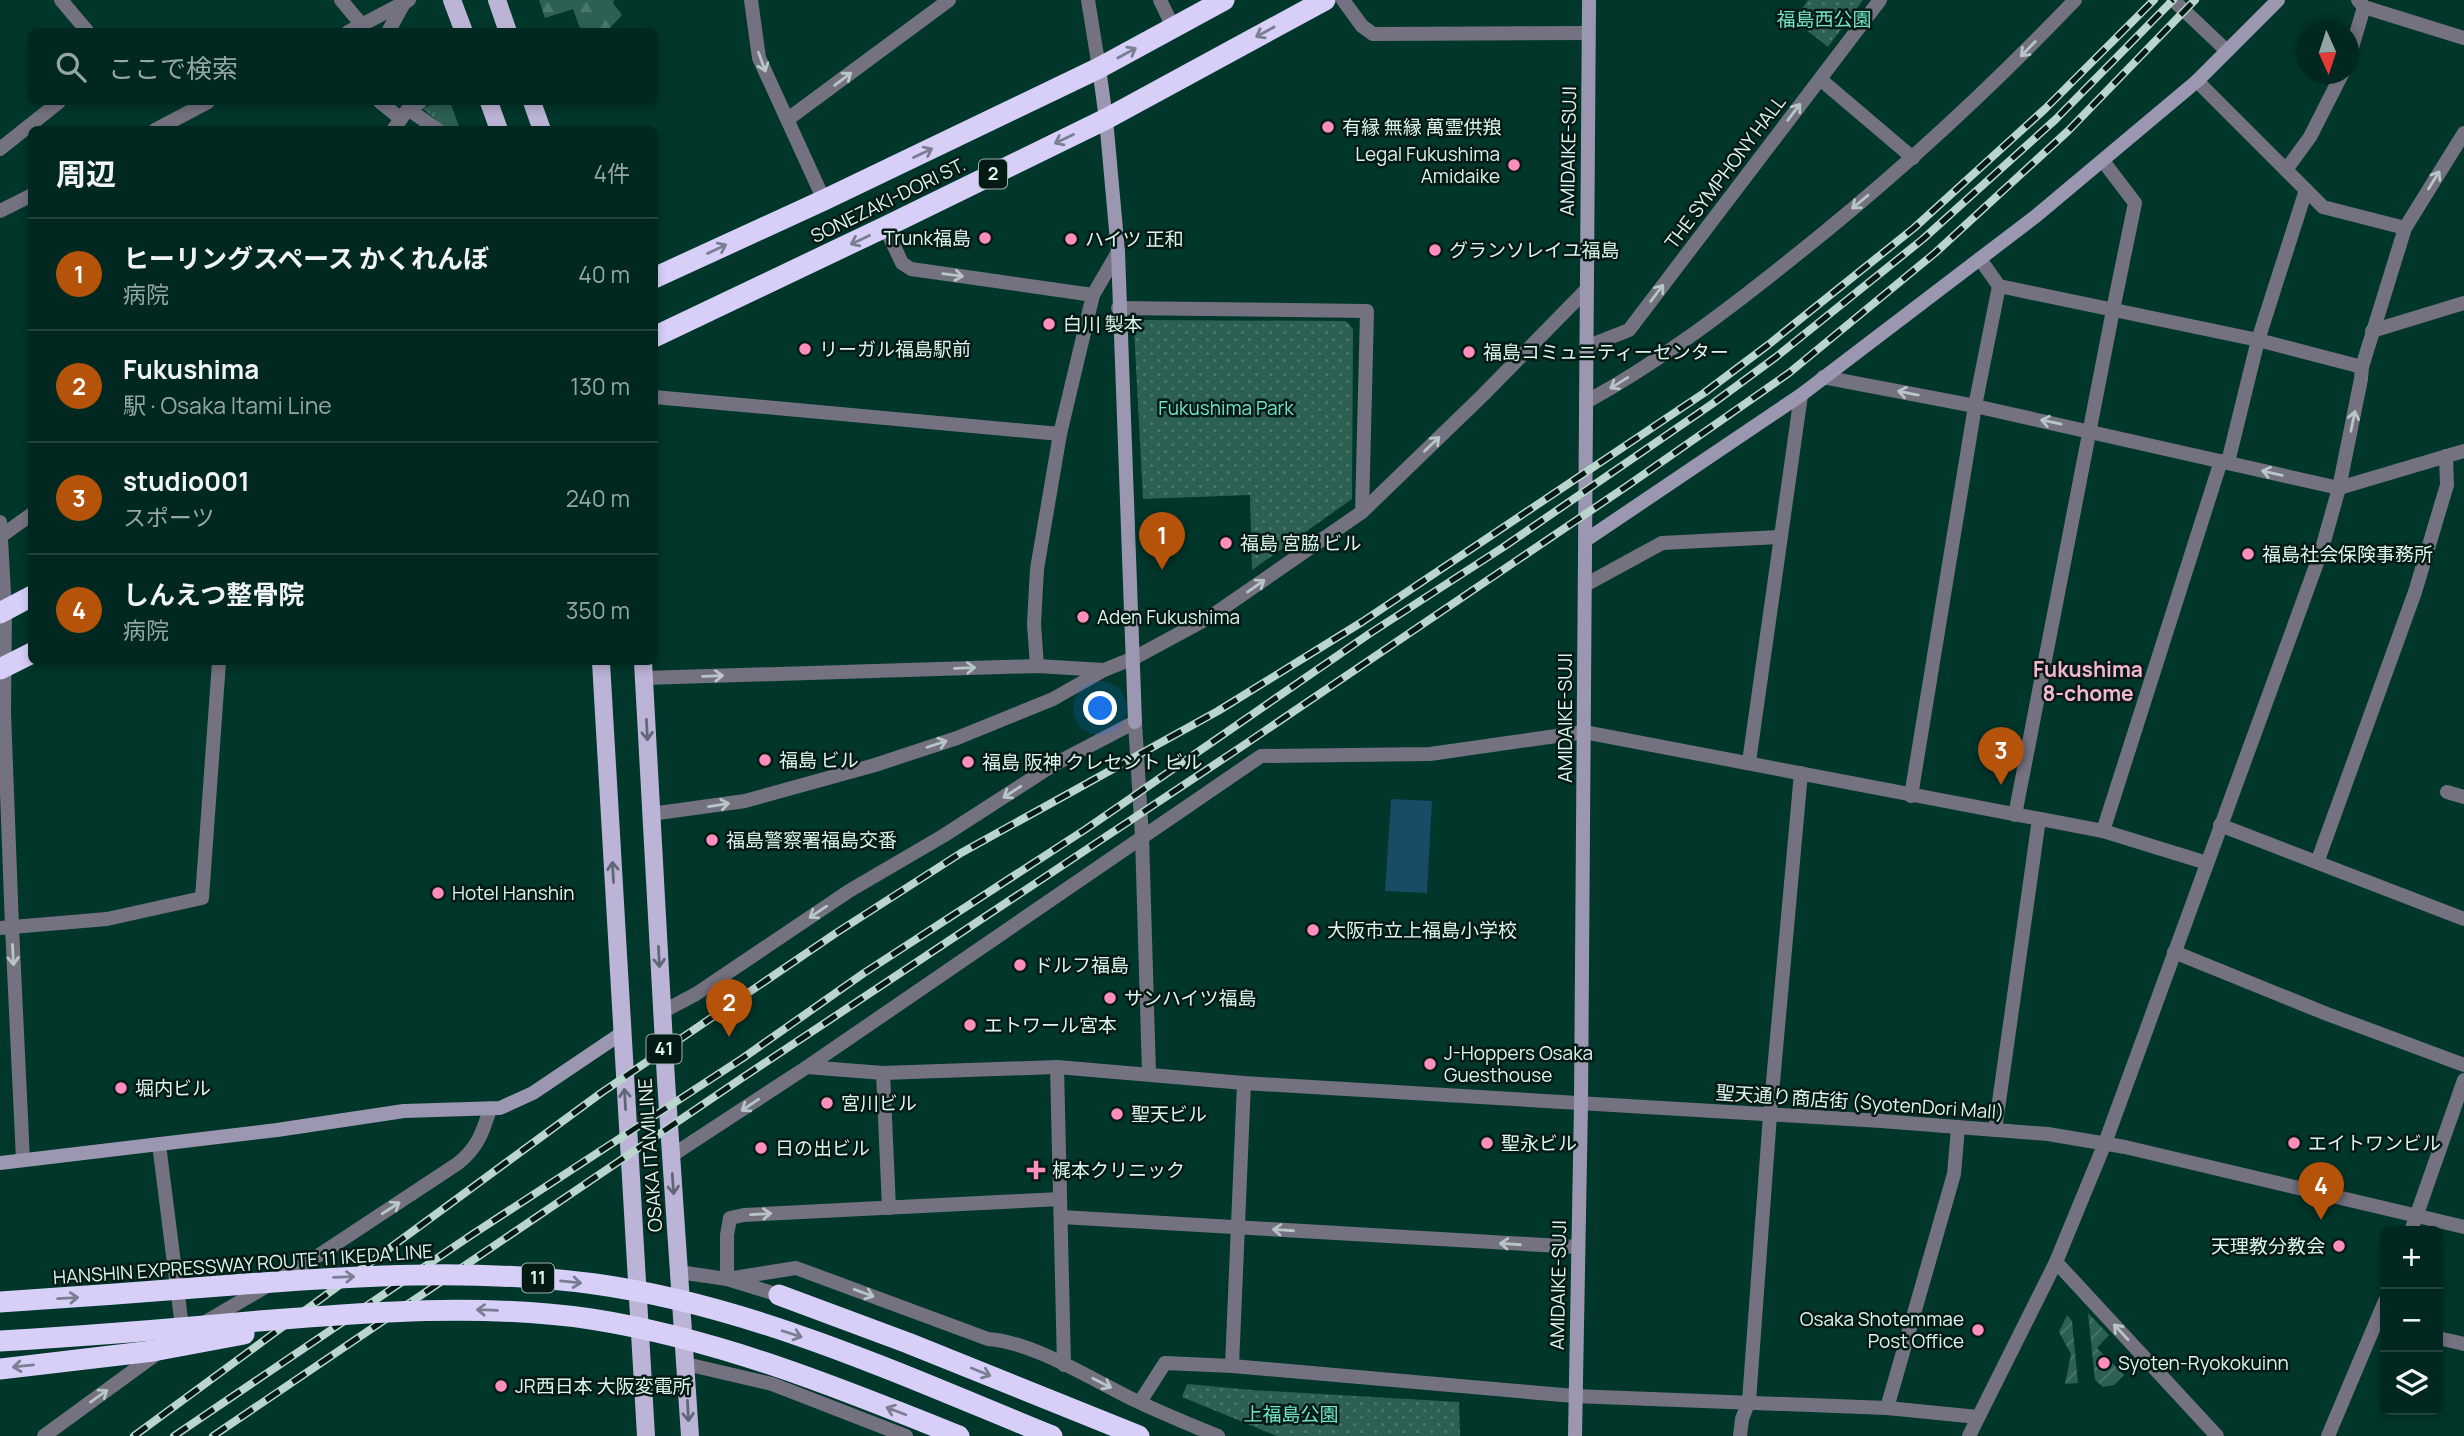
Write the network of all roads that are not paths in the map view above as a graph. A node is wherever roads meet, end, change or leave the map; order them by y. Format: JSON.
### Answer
{"nodes":[{"id":1,"x":61,"y":0,"type":"edge"},
{"id":2,"x":341,"y":0,"type":"edge"},
{"id":3,"x":452,"y":0,"type":"edge"},
{"id":4,"x":497,"y":0,"type":"edge"},
{"id":5,"x":751,"y":0,"type":"edge"},
{"id":6,"x":949,"y":0,"type":"edge"},
{"id":7,"x":1088,"y":0,"type":"edge"},
{"id":8,"x":1160,"y":0,"type":"edge"},
{"id":9,"x":1224,"y":0,"type":"edge"},
{"id":10,"x":1325,"y":0,"type":"edge"},
{"id":11,"x":1343,"y":0,"type":"edge"},
{"id":12,"x":1588,"y":0,"type":"edge"},
{"id":13,"x":1880,"y":0,"type":"edge"},
{"id":14,"x":2075,"y":0,"type":"edge"},
{"id":15,"x":2174,"y":0,"type":"edge"},
{"id":16,"x":2278,"y":0,"type":"edge"},
{"id":17,"x":407,"y":1,"type":"edge"},
{"id":18,"x":2361,"y":4,"type":"edge"},
{"id":19,"x":362,"y":25,"type":"junction"},
{"id":20,"x":1173,"y":27,"type":"junction"},
{"id":21,"x":85,"y":28,"type":"edge"},
{"id":22,"x":356,"y":28,"type":"edge"},
{"id":23,"x":390,"y":28,"type":"edge"},
{"id":24,"x":462,"y":28,"type":"edge"},
{"id":25,"x":507,"y":28,"type":"edge"},
{"id":26,"x":1588,"y":33,"type":"junction"},
{"id":27,"x":2464,"y":38,"type":"edge"},
{"id":28,"x":2227,"y":51,"type":"junction"},
{"id":29,"x":1099,"y":68,"type":"junction"},
{"id":30,"x":1820,"y":79,"type":"junction"},
{"id":31,"x":2197,"y":81,"type":"junction"},
{"id":32,"x":2337,"y":84,"type":"edge"},
{"id":33,"x":55,"y":105,"type":"edge"},
{"id":34,"x":202,"y":105,"type":"edge"},
{"id":35,"x":386,"y":105,"type":"edge"},
{"id":36,"x":490,"y":105,"type":"edge"},
{"id":37,"x":533,"y":105,"type":"edge"},
{"id":38,"x":405,"y":115,"type":"edge"},
{"id":39,"x":1106,"y":119,"type":"junction"},
{"id":40,"x":788,"y":120,"type":"junction"},
{"id":41,"x":29,"y":126,"type":"edge"},
{"id":42,"x":163,"y":126,"type":"edge"},
{"id":43,"x":429,"y":126,"type":"edge"},
{"id":44,"x":498,"y":126,"type":"edge"},
{"id":45,"x":541,"y":126,"type":"edge"},
{"id":46,"x":28,"y":127,"type":"edge"},
{"id":47,"x":2464,"y":133,"type":"edge"},
{"id":48,"x":0,"y":149,"type":"edge"},
{"id":49,"x":1913,"y":158,"type":"junction"},
{"id":50,"x":2103,"y":161,"type":"junction"},
{"id":51,"x":2286,"y":170,"type":"junction"},
{"id":52,"x":2306,"y":190,"type":"junction"},
{"id":53,"x":28,"y":197,"type":"edge"},
{"id":54,"x":824,"y":200,"type":"junction"},
{"id":55,"x":0,"y":211,"type":"edge"},
{"id":56,"x":886,"y":227,"type":"junction"},
{"id":57,"x":2405,"y":228,"type":"junction"},
{"id":58,"x":1118,"y":252,"type":"junction"},
{"id":59,"x":1980,"y":260,"type":"junction"},
{"id":60,"x":658,"y":276,"type":"edge"},
{"id":61,"x":1999,"y":286,"type":"junction"},
{"id":62,"x":1586,"y":290,"type":"junction"},
{"id":63,"x":1093,"y":295,"type":"junction"},
{"id":64,"x":2464,"y":303,"type":"edge"},
{"id":65,"x":1118,"y":308,"type":"junction"},
{"id":66,"x":2113,"y":310,"type":"junction"},
{"id":67,"x":2372,"y":331,"type":"junction"},
{"id":68,"x":658,"y":335,"type":"edge"},
{"id":69,"x":2258,"y":340,"type":"junction"},
{"id":70,"x":1586,"y":347,"type":"junction"},
{"id":71,"x":2362,"y":368,"type":"junction"},
{"id":72,"x":1824,"y":377,"type":"junction"},
{"id":73,"x":1801,"y":395,"type":"junction"},
{"id":74,"x":658,"y":397,"type":"edge"},
{"id":75,"x":1586,"y":402,"type":"junction"},
{"id":76,"x":1975,"y":406,"type":"junction"},
{"id":77,"x":2090,"y":431,"type":"junction"},
{"id":78,"x":1060,"y":434,"type":"junction"},
{"id":79,"x":2464,"y":451,"type":"edge"},
{"id":80,"x":2446,"y":456,"type":"junction"},
{"id":81,"x":2224,"y":461,"type":"junction"},
{"id":82,"x":2339,"y":488,"type":"junction"},
{"id":83,"x":1362,"y":512,"type":"junction"},
{"id":84,"x":28,"y":517,"type":"edge"},
{"id":85,"x":0,"y":522,"type":"edge"},
{"id":86,"x":1,"y":536,"type":"edge"},
{"id":87,"x":1779,"y":537,"type":"junction"},
{"id":88,"x":1586,"y":540,"type":"junction"},
{"id":89,"x":1584,"y":585,"type":"junction"},
{"id":90,"x":28,"y":598,"type":"edge"},
{"id":91,"x":2,"y":612,"type":"edge"},
{"id":92,"x":28,"y":655,"type":"edge"},
{"id":93,"x":1134,"y":658,"type":"junction"},
{"id":94,"x":219,"y":665,"type":"edge"},
{"id":95,"x":601,"y":665,"type":"edge"},
{"id":96,"x":1037,"y":666,"type":"junction"},
{"id":97,"x":2,"y":668,"type":"edge"},
{"id":98,"x":644,"y":670,"type":"edge"},
{"id":99,"x":1104,"y":670,"type":"junction"},
{"id":100,"x":1135,"y":722,"type":"junction"},
{"id":101,"x":1584,"y":732,"type":"junction"},
{"id":102,"x":1749,"y":762,"type":"junction"},
{"id":103,"x":1801,"y":773,"type":"junction"},
{"id":104,"x":2447,"y":792,"type":"dead end"},
{"id":105,"x":1911,"y":796,"type":"junction"},
{"id":106,"x":2464,"y":797,"type":"edge"},
{"id":107,"x":651,"y":814,"type":"junction"},
{"id":108,"x":2015,"y":815,"type":"junction"},
{"id":109,"x":2039,"y":819,"type":"junction"},
{"id":110,"x":2220,"y":825,"type":"junction"},
{"id":111,"x":2103,"y":831,"type":"junction"},
{"id":112,"x":1142,"y":837,"type":"junction"},
{"id":113,"x":2318,"y":860,"type":"junction"},
{"id":114,"x":2207,"y":863,"type":"junction"},
{"id":115,"x":2464,"y":919,"type":"edge"},
{"id":116,"x":6,"y":927,"type":"edge"},
{"id":117,"x":2174,"y":952,"type":"junction"},
{"id":118,"x":662,"y":1012,"type":"junction"},
{"id":119,"x":622,"y":1033,"type":"junction"},
{"id":120,"x":2464,"y":1065,"type":"edge"},
{"id":121,"x":807,"y":1067,"type":"junction"},
{"id":122,"x":1057,"y":1067,"type":"junction"},
{"id":123,"x":883,"y":1073,"type":"junction"},
{"id":124,"x":1149,"y":1073,"type":"junction"},
{"id":125,"x":2464,"y":1080,"type":"edge"},
{"id":126,"x":1244,"y":1083,"type":"junction"},
{"id":127,"x":1581,"y":1104,"type":"junction"},
{"id":128,"x":490,"y":1109,"type":"junction"},
{"id":129,"x":1770,"y":1115,"type":"junction"},
{"id":130,"x":1958,"y":1128,"type":"junction"},
{"id":131,"x":1994,"y":1130,"type":"junction"},
{"id":132,"x":2105,"y":1143,"type":"junction"},
{"id":133,"x":159,"y":1144,"type":"junction"},
{"id":134,"x":671,"y":1156,"type":"junction"},
{"id":135,"x":23,"y":1160,"type":"junction"},
{"id":136,"x":0,"y":1163,"type":"edge"},
{"id":137,"x":1060,"y":1199,"type":"junction"},
{"id":138,"x":888,"y":1208,"type":"junction"},
{"id":139,"x":2417,"y":1215,"type":"junction"},
{"id":140,"x":1061,"y":1217,"type":"junction"},
{"id":141,"x":2414,"y":1226,"type":"edge"},
{"id":142,"x":1240,"y":1227,"type":"junction"},
{"id":143,"x":2464,"y":1227,"type":"edge"},
{"id":144,"x":1578,"y":1247,"type":"junction"},
{"id":145,"x":2056,"y":1262,"type":"junction"},
{"id":146,"x":679,"y":1272,"type":"junction"},
{"id":147,"x":727,"y":1279,"type":"junction"},
{"id":148,"x":779,"y":1295,"type":"joint"},
{"id":149,"x":0,"y":1302,"type":"edge"},
{"id":150,"x":331,"y":1315,"type":"junction"},
{"id":151,"x":2380,"y":1327,"type":"edge"},
{"id":152,"x":183,"y":1335,"type":"junction"},
{"id":153,"x":2443,"y":1339,"type":"edge"},
{"id":154,"x":0,"y":1341,"type":"edge"},
{"id":155,"x":2464,"y":1344,"type":"edge"},
{"id":156,"x":686,"y":1364,"type":"junction"},
{"id":157,"x":1064,"y":1364,"type":"junction"},
{"id":158,"x":1232,"y":1366,"type":"junction"},
{"id":159,"x":0,"y":1369,"type":"edge"},
{"id":160,"x":1574,"y":1396,"type":"junction"},
{"id":161,"x":1749,"y":1401,"type":"junction"},
{"id":162,"x":1140,"y":1402,"type":"junction"},
{"id":163,"x":1887,"y":1408,"type":"junction"},
{"id":164,"x":1978,"y":1418,"type":"junction"},
{"id":165,"x":1202,"y":1433,"type":"edge"},
{"id":166,"x":44,"y":1436,"type":"edge"},
{"id":167,"x":646,"y":1436,"type":"edge"},
{"id":168,"x":690,"y":1436,"type":"edge"},
{"id":169,"x":906,"y":1436,"type":"edge"},
{"id":170,"x":959,"y":1436,"type":"edge"},
{"id":171,"x":1052,"y":1436,"type":"edge"},
{"id":172,"x":1139,"y":1436,"type":"edge"},
{"id":173,"x":1218,"y":1436,"type":"edge"},
{"id":174,"x":1575,"y":1436,"type":"edge"},
{"id":175,"x":1740,"y":1436,"type":"edge"},
{"id":176,"x":1969,"y":1436,"type":"edge"},
{"id":177,"x":2217,"y":1436,"type":"edge"},
{"id":178,"x":2328,"y":1436,"type":"edge"}],
"edges":[{"from":1,"to":21,"type":"street"},
{"from":2,"to":19,"type":"street"},
{"from":3,"to":24,"type":"main road"},
{"from":4,"to":25,"type":"main road"},
{"from":5,"to":40,"type":"street","one_way":true},
{"from":40,"to":6,"type":"street","one_way":true},
{"from":7,"to":29,"type":"street"},
{"from":8,"to":20,"type":"street"},
{"from":9,"to":20,"type":"highway","name":"SONEZAKI-DORI ST."},
{"from":10,"to":39,"type":"highway","name":"SONEZAKI-DORI ST.","number":"2","one_way":true},
{"from":11,"to":26,"type":"street"},
{"from":12,"to":26,"type":"street","name":"AMIDAIKE-SUJI"},
{"from":13,"to":30,"type":"street","name":"THE SYMPHONY HALL"},
{"from":14,"to":49,"type":"street","one_way":true},
{"from":15,"to":28,"type":"street"},
{"from":16,"to":28,"type":"street"},
{"from":17,"to":19,"type":"street"},
{"from":17,"to":23,"type":"street"},
{"from":18,"to":27,"type":"street"},
{"from":19,"to":22,"type":"street"},
{"from":29,"to":20,"type":"highway","name":"SONEZAKI-DORI ST.","one_way":true},
{"from":26,"to":62,"type":"street","name":"AMIDAIKE-SUJI"},
{"from":28,"to":31,"type":"street"},
{"from":29,"to":39,"type":"street"},
{"from":54,"to":29,"type":"highway","name":"SONEZAKI-DORI ST.","one_way":true},
{"from":30,"to":49,"type":"street"},
{"from":70,"to":30,"type":"street","name":"THE SYMPHONY HALL","one_way":true},
{"from":31,"to":50,"type":"street"},
{"from":31,"to":51,"type":"street"},
{"from":32,"to":51,"type":"street"},
{"from":33,"to":41,"type":"street"},
{"from":34,"to":42,"type":"street"},
{"from":35,"to":38,"type":"street"},
{"from":36,"to":44,"type":"main road"},
{"from":37,"to":45,"type":"main road"},
{"from":38,"to":43,"type":"street"},
{"from":39,"to":56,"type":"highway","name":"SONEZAKI-DORI ST.","number":"2","one_way":true},
{"from":39,"to":58,"type":"street"},
{"from":40,"to":54,"type":"street"},
{"from":46,"to":48,"type":"street"},
{"from":57,"to":47,"type":"street","one_way":true},
{"from":49,"to":75,"type":"street","one_way":true},
{"from":50,"to":59,"type":"street"},
{"from":50,"to":66,"type":"street"},
{"from":51,"to":52,"type":"street"},
{"from":52,"to":57,"type":"street"},
{"from":52,"to":69,"type":"street"},
{"from":53,"to":55,"type":"street"},
{"from":60,"to":54,"type":"highway","name":"SONEZAKI-DORI ST.","one_way":true},
{"from":56,"to":63,"type":"street","one_way":true},
{"from":56,"to":68,"type":"highway","name":"SONEZAKI-DORI ST.","number":"2","one_way":true},
{"from":57,"to":67,"type":"street"},
{"from":58,"to":63,"type":"street"},
{"from":58,"to":65,"type":"street"},
{"from":59,"to":61,"type":"street"},
{"from":59,"to":72,"type":"street"},
{"from":61,"to":66,"type":"street"},
{"from":61,"to":76,"type":"street"},
{"from":62,"to":70,"type":"street","name":"AMIDAIKE-SUJI"},
{"from":83,"to":62,"type":"street","one_way":true},
{"from":63,"to":78,"type":"street"},
{"from":64,"to":67,"type":"street"},
{"from":65,"to":83,"type":"street"},
{"from":65,"to":93,"type":"street"},
{"from":66,"to":69,"type":"street"},
{"from":66,"to":77,"type":"street"},
{"from":67,"to":71,"type":"street"},
{"from":69,"to":71,"type":"street"},
{"from":69,"to":81,"type":"street"},
{"from":70,"to":75,"type":"street","name":"AMIDAIKE-SUJI"},
{"from":82,"to":71,"type":"street","one_way":true},
{"from":72,"to":73,"type":"street"},
{"from":76,"to":72,"type":"street","one_way":true},
{"from":73,"to":87,"type":"street"},
{"from":73,"to":88,"type":"street"},
{"from":74,"to":78,"type":"street"},
{"from":75,"to":88,"type":"street","name":"AMIDAIKE-SUJI"},
{"from":77,"to":76,"type":"street","one_way":true},
{"from":76,"to":105,"type":"street"},
{"from":77,"to":81,"type":"street"},
{"from":77,"to":108,"type":"street"},
{"from":78,"to":96,"type":"street"},
{"from":79,"to":80,"type":"street"},
{"from":80,"to":82,"type":"street"},
{"from":80,"to":113,"type":"street"},
{"from":82,"to":81,"type":"street","one_way":true},
{"from":81,"to":111,"type":"street"},
{"from":82,"to":110,"type":"street"},
{"from":93,"to":83,"type":"street","one_way":true},
{"from":84,"to":86,"type":"street"},
{"from":85,"to":86,"type":"street"},
{"from":86,"to":91,"type":"street"},
{"from":87,"to":89,"type":"street"},
{"from":87,"to":102,"type":"street"},
{"from":88,"to":89,"type":"street","name":"AMIDAIKE-SUJI"},
{"from":89,"to":101,"type":"street","name":"AMIDAIKE-SUJI"},
{"from":90,"to":91,"type":"highway"},
{"from":91,"to":97,"type":"street"},
{"from":92,"to":97,"type":"highway"},
{"from":93,"to":99,"type":"street"},
{"from":93,"to":100,"type":"street"},
{"from":94,"to":116,"type":"street"},
{"from":119,"to":95,"type":"main road","name":"OSAKA ITAMI LINE","number":"41","one_way":true},
{"from":98,"to":96,"type":"street","one_way":true},
{"from":96,"to":99,"type":"street"},
{"from":97,"to":116,"type":"street"},
{"from":98,"to":107,"type":"main road","name":"OSAKA ITAMI LINE","number":"41","one_way":true},
{"from":107,"to":99,"type":"street","one_way":true},
{"from":100,"to":112,"type":"street"},
{"from":100,"to":118,"type":"street","one_way":true},
{"from":101,"to":102,"type":"street"},
{"from":101,"to":112,"type":"street"},
{"from":101,"to":127,"type":"street","name":"AMIDAIKE-SUJI"},
{"from":102,"to":103,"type":"street"},
{"from":103,"to":105,"type":"street"},
{"from":103,"to":129,"type":"street"},
{"from":104,"to":106,"type":"street"},
{"from":105,"to":108,"type":"street"},
{"from":107,"to":118,"type":"main road","name":"OSAKA ITAMI LINE","number":"41","one_way":true},
{"from":108,"to":109,"type":"street"},
{"from":109,"to":111,"type":"street"},
{"from":109,"to":131,"type":"street"},
{"from":110,"to":113,"type":"street"},
{"from":110,"to":114,"type":"street"},
{"from":111,"to":114,"type":"street"},
{"from":112,"to":121,"type":"street"},
{"from":112,"to":124,"type":"street"},
{"from":113,"to":115,"type":"street"},
{"from":114,"to":117,"type":"street"},
{"from":116,"to":135,"type":"street","one_way":true},
{"from":117,"to":120,"type":"street"},
{"from":117,"to":132,"type":"street"},
{"from":118,"to":134,"type":"main road","name":"OSAKA ITAMI LINE","number":"41"},
{"from":119,"to":128,"type":"street"},
{"from":167,"to":119,"type":"main road","name":"OSAKA ITAMI LINE","number":"41","one_way":true},
{"from":121,"to":123,"type":"street"},
{"from":121,"to":134,"type":"street","one_way":true},
{"from":122,"to":123,"type":"street"},
{"from":122,"to":124,"type":"street"},
{"from":122,"to":137,"type":"street"},
{"from":123,"to":138,"type":"street"},
{"from":124,"to":126,"type":"street","name":"聖天通り商店街 (SyotenDori Mall)"},
{"from":125,"to":139,"type":"street"},
{"from":126,"to":127,"type":"street","name":"聖天通り商店街 (SyotenDori Mall)"},
{"from":126,"to":142,"type":"street"},
{"from":127,"to":129,"type":"street","name":"聖天通り商店街 (SyotenDori Mall)"},
{"from":127,"to":144,"type":"street","name":"AMIDAIKE-SUJI"},
{"from":128,"to":133,"type":"street"},
{"from":152,"to":128,"type":"street","one_way":true},
{"from":129,"to":130,"type":"street","name":"聖天通り商店街 (SyotenDori Mall)"},
{"from":129,"to":161,"type":"street"},
{"from":130,"to":131,"type":"street","name":"聖天通り商店街 (SyotenDori Mall)"},
{"from":130,"to":163,"type":"street"},
{"from":131,"to":132,"type":"street","name":"聖天通り商店街 (SyotenDori Mall)"},
{"from":132,"to":139,"type":"street","name":"聖天通り商店街 (SyotenDori Mall)"},
{"from":132,"to":145,"type":"street"},
{"from":133,"to":135,"type":"street"},
{"from":133,"to":152,"type":"street"},
{"from":134,"to":146,"type":"main road","name":"OSAKA ITAMI LINE","number":"41","one_way":true},
{"from":135,"to":136,"type":"street"},
{"from":137,"to":138,"type":"street"},
{"from":137,"to":140,"type":"street"},
{"from":147,"to":138,"type":"street","one_way":true},
{"from":139,"to":141,"type":"street"},
{"from":139,"to":143,"type":"street","name":"聖天通り商店街 (SyotenDori Mall)"},
{"from":140,"to":142,"type":"street"},
{"from":140,"to":157,"type":"street"},
{"from":144,"to":142,"type":"street","one_way":true},
{"from":142,"to":158,"type":"street"},
{"from":144,"to":160,"type":"street","name":"AMIDAIKE-SUJI"},
{"from":145,"to":164,"type":"street"},
{"from":177,"to":145,"type":"street","one_way":true},
{"from":146,"to":147,"type":"street"},
{"from":146,"to":156,"type":"main road","name":"OSAKA ITAMI LINE","number":"41"},
{"from":147,"to":148,"type":"street"},
{"from":147,"to":157,"type":"street","one_way":true},
{"from":148,"to":172,"type":"highway","one_way":true},
{"from":149,"to":171,"type":"highway","name":"HANSHIN EXPRESSWAY ROUTE 11 IKEDA LINE","number":"11","one_way":true,"bridge":true},
{"from":150,"to":154,"type":"highway","number":"11","bridge":true},
{"from":150,"to":159,"type":"highway","number":"11","one_way":true,"bridge":true},
{"from":170,"to":150,"type":"highway","number":"11","one_way":true,"bridge":true},
{"from":151,"to":178,"type":"street"},
{"from":166,"to":152,"type":"street","one_way":true},
{"from":153,"to":155,"type":"street"},
{"from":156,"to":168,"type":"main road","name":"OSAKA ITAMI LINE","number":"41","one_way":true},
{"from":156,"to":169,"type":"street"},
{"from":157,"to":162,"type":"street","one_way":true},
{"from":158,"to":160,"type":"street"},
{"from":158,"to":162,"type":"street"},
{"from":160,"to":161,"type":"street"},
{"from":160,"to":174,"type":"street","name":"AMIDAIKE-SUJI"},
{"from":161,"to":163,"type":"street"},
{"from":161,"to":175,"type":"street"},
{"from":162,"to":165,"type":"street"},
{"from":163,"to":164,"type":"street"},
{"from":164,"to":176,"type":"street"},
{"from":165,"to":173,"type":"street"}]}
